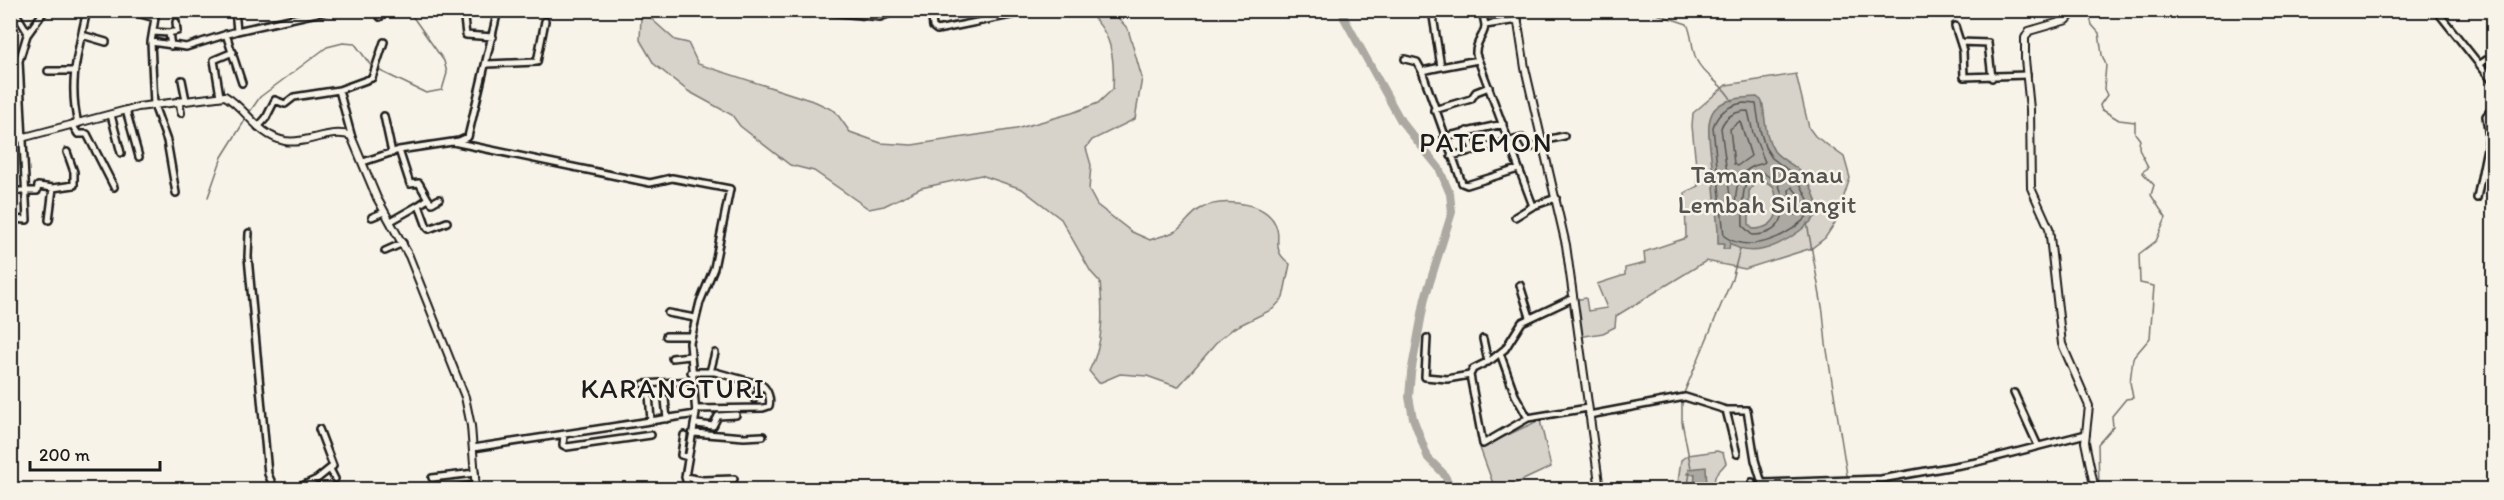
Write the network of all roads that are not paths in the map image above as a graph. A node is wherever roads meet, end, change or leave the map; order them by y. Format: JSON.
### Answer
{"nodes":[{"id":1,"x":14,"y":10,"type":"edge"},
{"id":2,"x":45,"y":10,"type":"edge"},
{"id":3,"x":87,"y":10,"type":"edge"},
{"id":4,"x":126,"y":10,"type":"edge"},
{"id":5,"x":156,"y":10,"type":"edge"},
{"id":6,"x":235,"y":10,"type":"edge"},
{"id":7,"x":330,"y":10,"type":"edge"},
{"id":8,"x":377,"y":10,"type":"edge"},
{"id":9,"x":463,"y":10,"type":"edge"},
{"id":10,"x":498,"y":10,"type":"edge"},
{"id":11,"x":808,"y":10,"type":"edge"},
{"id":12,"x":898,"y":10,"type":"edge"},
{"id":13,"x":931,"y":10,"type":"edge"},
{"id":14,"x":1036,"y":10,"type":"edge"},
{"id":15,"x":1432,"y":10,"type":"edge"},
{"id":16,"x":1482,"y":10,"type":"edge"},
{"id":17,"x":1516,"y":10,"type":"edge"},
{"id":18,"x":2076,"y":10,"type":"edge"},
{"id":19,"x":2436,"y":10,"type":"edge"},
{"id":20,"x":306,"y":13,"type":"edge"},
{"id":21,"x":380,"y":17,"type":"dead end"},
{"id":22,"x":155,"y":18,"type":"junction"},
{"id":23,"x":1518,"y":20,"type":"junction"},
{"id":24,"x":545,"y":21,"type":"dead end"},
{"id":25,"x":176,"y":22,"type":"dead end"},
{"id":26,"x":1485,"y":25,"type":"junction"},
{"id":27,"x":1955,"y":26,"type":"dead end"},
{"id":28,"x":237,"y":31,"type":"junction"},
{"id":29,"x":153,"y":32,"type":"junction"},
{"id":30,"x":28,"y":33,"type":"junction"},
{"id":31,"x":169,"y":33,"type":"junction"},
{"id":32,"x":226,"y":34,"type":"junction"},
{"id":33,"x":82,"y":36,"type":"junction"},
{"id":34,"x":493,"y":37,"type":"junction"},
{"id":35,"x":106,"y":42,"type":"dead end"},
{"id":36,"x":151,"y":42,"type":"junction"},
{"id":37,"x":384,"y":42,"type":"dead end"},
{"id":38,"x":1960,"y":42,"type":"junction"},
{"id":39,"x":171,"y":46,"type":"junction"},
{"id":40,"x":233,"y":52,"type":"junction"},
{"id":41,"x":2493,"y":55,"type":"edge"},
{"id":42,"x":1405,"y":59,"type":"dead end"},
{"id":43,"x":1478,"y":60,"type":"junction"},
{"id":44,"x":487,"y":64,"type":"junction"},
{"id":45,"x":2480,"y":64,"type":"junction"},
{"id":46,"x":1441,"y":67,"type":"junction"},
{"id":47,"x":1422,"y":70,"type":"junction"},
{"id":48,"x":48,"y":71,"type":"dead end"},
{"id":49,"x":74,"y":71,"type":"junction"},
{"id":50,"x":2026,"y":75,"type":"junction"},
{"id":51,"x":1992,"y":78,"type":"junction"},
{"id":52,"x":182,"y":80,"type":"dead end"},
{"id":53,"x":242,"y":83,"type":"dead end"},
{"id":54,"x":2493,"y":83,"type":"edge"},
{"id":55,"x":1489,"y":87,"type":"junction"},
{"id":56,"x":339,"y":90,"type":"junction"},
{"id":57,"x":220,"y":96,"type":"junction"},
{"id":58,"x":182,"y":100,"type":"junction"},
{"id":59,"x":154,"y":105,"type":"junction"},
{"id":60,"x":2493,"y":106,"type":"edge"},
{"id":61,"x":126,"y":110,"type":"junction"},
{"id":62,"x":1434,"y":110,"type":"junction"},
{"id":63,"x":181,"y":112,"type":"dead end"},
{"id":64,"x":111,"y":115,"type":"junction"},
{"id":65,"x":384,"y":116,"type":"dead end"},
{"id":66,"x":1503,"y":124,"type":"junction"},
{"id":67,"x":76,"y":125,"type":"junction"},
{"id":68,"x":258,"y":127,"type":"junction"},
{"id":69,"x":1467,"y":131,"type":"junction"},
{"id":70,"x":1563,"y":135,"type":"dead end"},
{"id":71,"x":22,"y":137,"type":"junction"},
{"id":72,"x":1444,"y":137,"type":"junction"},
{"id":73,"x":352,"y":138,"type":"junction"},
{"id":74,"x":10,"y":141,"type":"edge"},
{"id":75,"x":1509,"y":141,"type":"junction"},
{"id":76,"x":453,"y":142,"type":"junction"},
{"id":77,"x":1543,"y":142,"type":"junction"},
{"id":78,"x":2491,"y":144,"type":"edge"},
{"id":79,"x":399,"y":150,"type":"junction"},
{"id":80,"x":1473,"y":150,"type":"junction"},
{"id":81,"x":67,"y":153,"type":"dead end"},
{"id":82,"x":121,"y":153,"type":"dead end"},
{"id":83,"x":392,"y":153,"type":"junction"},
{"id":84,"x":1451,"y":156,"type":"junction"},
{"id":85,"x":139,"y":157,"type":"dead end"},
{"id":86,"x":2486,"y":160,"type":"junction"},
{"id":87,"x":2493,"y":160,"type":"edge"},
{"id":88,"x":363,"y":162,"type":"junction"},
{"id":89,"x":1518,"y":169,"type":"junction"},
{"id":90,"x":114,"y":187,"type":"dead end"},
{"id":91,"x":53,"y":188,"type":"junction"},
{"id":92,"x":10,"y":191,"type":"edge"},
{"id":93,"x":26,"y":191,"type":"junction"},
{"id":94,"x":176,"y":193,"type":"dead end"},
{"id":95,"x":1556,"y":198,"type":"junction"},
{"id":96,"x":2476,"y":198,"type":"dead end"},
{"id":97,"x":428,"y":199,"type":"junction"},
{"id":98,"x":439,"y":199,"type":"dead end"},
{"id":99,"x":419,"y":204,"type":"junction"},
{"id":100,"x":1533,"y":206,"type":"junction"},
{"id":101,"x":384,"y":212,"type":"junction"},
{"id":102,"x":372,"y":217,"type":"dead end"},
{"id":103,"x":1515,"y":217,"type":"dead end"},
{"id":104,"x":10,"y":219,"type":"edge"},
{"id":105,"x":49,"y":220,"type":"dead end"},
{"id":106,"x":391,"y":221,"type":"junction"},
{"id":107,"x":447,"y":222,"type":"dead end"},
{"id":108,"x":249,"y":233,"type":"dead end"},
{"id":109,"x":404,"y":243,"type":"junction"},
{"id":110,"x":385,"y":252,"type":"dead end"},
{"id":111,"x":1520,"y":285,"type":"dead end"},
{"id":112,"x":1573,"y":298,"type":"junction"},
{"id":113,"x":668,"y":312,"type":"dead end"},
{"id":114,"x":1530,"y":316,"type":"junction"},
{"id":115,"x":695,"y":318,"type":"junction"},
{"id":116,"x":666,"y":336,"type":"dead end"},
{"id":117,"x":691,"y":336,"type":"junction"},
{"id":118,"x":1426,"y":338,"type":"dead end"},
{"id":119,"x":1483,"y":339,"type":"dead end"},
{"id":120,"x":715,"y":353,"type":"dead end"},
{"id":121,"x":1500,"y":353,"type":"junction"},
{"id":122,"x":690,"y":356,"type":"junction"},
{"id":123,"x":672,"y":358,"type":"dead end"},
{"id":124,"x":1488,"y":362,"type":"junction"},
{"id":125,"x":691,"y":372,"type":"junction"},
{"id":126,"x":710,"y":372,"type":"junction"},
{"id":127,"x":1470,"y":375,"type":"junction"},
{"id":128,"x":693,"y":381,"type":"junction"},
{"id":129,"x":644,"y":384,"type":"dead end"},
{"id":130,"x":762,"y":385,"type":"junction"},
{"id":131,"x":2014,"y":393,"type":"dead end"},
{"id":132,"x":649,"y":394,"type":"dead end"},
{"id":133,"x":665,"y":399,"type":"dead end"},
{"id":134,"x":754,"y":399,"type":"dead end"},
{"id":135,"x":1726,"y":410,"type":"junction"},
{"id":136,"x":696,"y":411,"type":"junction"},
{"id":137,"x":1589,"y":412,"type":"junction"},
{"id":138,"x":736,"y":415,"type":"dead end"},
{"id":139,"x":668,"y":418,"type":"junction"},
{"id":140,"x":1528,"y":418,"type":"junction"},
{"id":141,"x":651,"y":421,"type":"junction"},
{"id":142,"x":696,"y":424,"type":"junction"},
{"id":143,"x":319,"y":429,"type":"dead end"},
{"id":144,"x":694,"y":433,"type":"junction"},
{"id":145,"x":2086,"y":434,"type":"junction"},
{"id":146,"x":564,"y":435,"type":"junction"},
{"id":147,"x":651,"y":435,"type":"dead end"},
{"id":148,"x":684,"y":435,"type":"dead end"},
{"id":149,"x":763,"y":436,"type":"dead end"},
{"id":150,"x":2038,"y":446,"type":"junction"},
{"id":151,"x":473,"y":448,"type":"junction"},
{"id":152,"x":1737,"y":454,"type":"dead end"},
{"id":153,"x":688,"y":457,"type":"junction"},
{"id":154,"x":330,"y":469,"type":"junction"},
{"id":155,"x":475,"y":473,"type":"junction"},
{"id":156,"x":685,"y":477,"type":"junction"},
{"id":157,"x":432,"y":478,"type":"dead end"},
{"id":158,"x":335,"y":479,"type":"dead end"},
{"id":159,"x":734,"y":479,"type":"dead end"},
{"id":160,"x":1752,"y":482,"type":"dead end"},
{"id":161,"x":1764,"y":486,"type":"edge"},
{"id":162,"x":476,"y":487,"type":"edge"},
{"id":163,"x":275,"y":489,"type":"edge"},
{"id":164,"x":293,"y":489,"type":"edge"},
{"id":165,"x":443,"y":489,"type":"edge"},
{"id":166,"x":690,"y":489,"type":"edge"},
{"id":167,"x":1600,"y":489,"type":"edge"},
{"id":168,"x":1753,"y":489,"type":"edge"},
{"id":169,"x":2095,"y":489,"type":"edge"}],
"edges":[{"from":1,"to":30,"type":"street"},
{"from":2,"to":30,"type":"street"},
{"from":3,"to":33,"type":"street"},
{"from":4,"to":22,"type":"street"},
{"from":5,"to":22,"type":"street"},
{"from":6,"to":28,"type":"street"},
{"from":7,"to":20,"type":"street"},
{"from":8,"to":21,"type":"street"},
{"from":9,"to":34,"type":"street"},
{"from":10,"to":34,"type":"street"},
{"from":11,"to":12,"type":"street"},
{"from":13,"to":14,"type":"street"},
{"from":15,"to":46,"type":"street"},
{"from":16,"to":26,"type":"street"},
{"from":17,"to":23,"type":"street"},
{"from":18,"to":50,"type":"street"},
{"from":19,"to":45,"type":"street"},
{"from":20,"to":28,"type":"street"},
{"from":22,"to":29,"type":"street"},
{"from":23,"to":26,"type":"street"},
{"from":23,"to":77,"type":"street"},
{"from":24,"to":44,"type":"street"},
{"from":25,"to":31,"type":"street"},
{"from":26,"to":43,"type":"street"},
{"from":27,"to":38,"type":"street"},
{"from":28,"to":32,"type":"street"},
{"from":29,"to":31,"type":"street"},
{"from":29,"to":36,"type":"street"},
{"from":30,"to":71,"type":"street"},
{"from":31,"to":39,"type":"street"},
{"from":32,"to":39,"type":"street"},
{"from":32,"to":40,"type":"street"},
{"from":33,"to":35,"type":"street"},
{"from":33,"to":49,"type":"street"},
{"from":34,"to":44,"type":"street"},
{"from":36,"to":39,"type":"street"},
{"from":36,"to":59,"type":"street"},
{"from":37,"to":56,"type":"street"},
{"from":38,"to":51,"type":"street"},
{"from":38,"to":51,"type":"street"},
{"from":40,"to":53,"type":"street"},
{"from":40,"to":57,"type":"street"},
{"from":41,"to":45,"type":"street"},
{"from":42,"to":47,"type":"street"},
{"from":43,"to":46,"type":"street"},
{"from":43,"to":55,"type":"street"},
{"from":44,"to":76,"type":"street"},
{"from":45,"to":54,"type":"street"},
{"from":46,"to":47,"type":"street"},
{"from":47,"to":62,"type":"street"},
{"from":48,"to":49,"type":"street"},
{"from":49,"to":67,"type":"street"},
{"from":50,"to":51,"type":"street"},
{"from":50,"to":145,"type":"street"},
{"from":52,"to":58,"type":"street"},
{"from":55,"to":62,"type":"street"},
{"from":55,"to":66,"type":"street"},
{"from":56,"to":68,"type":"street"},
{"from":56,"to":73,"type":"street"},
{"from":57,"to":58,"type":"street"},
{"from":57,"to":68,"type":"street"},
{"from":58,"to":59,"type":"street"},
{"from":58,"to":63,"type":"street"},
{"from":59,"to":61,"type":"street"},
{"from":59,"to":94,"type":"street"},
{"from":60,"to":78,"type":"street"},
{"from":61,"to":64,"type":"street"},
{"from":61,"to":85,"type":"street"},
{"from":62,"to":72,"type":"street"},
{"from":64,"to":67,"type":"street"},
{"from":64,"to":82,"type":"street"},
{"from":65,"to":83,"type":"street"},
{"from":66,"to":69,"type":"street"},
{"from":66,"to":75,"type":"street"},
{"from":67,"to":71,"type":"street"},
{"from":67,"to":90,"type":"street"},
{"from":68,"to":73,"type":"street"},
{"from":69,"to":72,"type":"street"},
{"from":69,"to":80,"type":"street"},
{"from":70,"to":77,"type":"street"},
{"from":71,"to":74,"type":"street"},
{"from":71,"to":93,"type":"street"},
{"from":72,"to":84,"type":"street"},
{"from":73,"to":88,"type":"street"},
{"from":75,"to":77,"type":"street"},
{"from":75,"to":80,"type":"street"},
{"from":75,"to":89,"type":"street"},
{"from":76,"to":79,"type":"street"},
{"from":76,"to":115,"type":"street"},
{"from":77,"to":95,"type":"street"},
{"from":78,"to":86,"type":"street"},
{"from":79,"to":83,"type":"street"},
{"from":79,"to":97,"type":"street"},
{"from":80,"to":84,"type":"street"},
{"from":81,"to":91,"type":"street"},
{"from":83,"to":88,"type":"street"},
{"from":84,"to":89,"type":"street"},
{"from":86,"to":87,"type":"street"},
{"from":86,"to":96,"type":"street"},
{"from":88,"to":101,"type":"street"},
{"from":89,"to":100,"type":"street"},
{"from":91,"to":93,"type":"street"},
{"from":91,"to":105,"type":"street"},
{"from":92,"to":93,"type":"street"},
{"from":93,"to":104,"type":"street"},
{"from":95,"to":100,"type":"street"},
{"from":95,"to":112,"type":"street"},
{"from":97,"to":98,"type":"street"},
{"from":97,"to":99,"type":"street"},
{"from":99,"to":106,"type":"street"},
{"from":99,"to":107,"type":"street"},
{"from":100,"to":103,"type":"street"},
{"from":101,"to":102,"type":"street"},
{"from":101,"to":106,"type":"street"},
{"from":106,"to":109,"type":"street"},
{"from":108,"to":163,"type":"street"},
{"from":109,"to":110,"type":"street"},
{"from":109,"to":151,"type":"street"},
{"from":111,"to":114,"type":"street"},
{"from":112,"to":114,"type":"street"},
{"from":112,"to":137,"type":"street"},
{"from":113,"to":115,"type":"street"},
{"from":114,"to":121,"type":"street"},
{"from":115,"to":117,"type":"street"},
{"from":116,"to":117,"type":"street"},
{"from":117,"to":122,"type":"street"},
{"from":118,"to":127,"type":"street"},
{"from":119,"to":124,"type":"street"},
{"from":120,"to":126,"type":"street"},
{"from":121,"to":124,"type":"street"},
{"from":121,"to":140,"type":"street"},
{"from":122,"to":123,"type":"street"},
{"from":122,"to":125,"type":"street"},
{"from":124,"to":127,"type":"street"},
{"from":125,"to":126,"type":"street"},
{"from":125,"to":128,"type":"street"},
{"from":126,"to":130,"type":"street"},
{"from":127,"to":140,"type":"street"},
{"from":128,"to":129,"type":"street"},
{"from":128,"to":136,"type":"street"},
{"from":130,"to":134,"type":"street"},
{"from":130,"to":136,"type":"street"},
{"from":131,"to":150,"type":"street"},
{"from":132,"to":141,"type":"street"},
{"from":133,"to":139,"type":"street"},
{"from":135,"to":137,"type":"street"},
{"from":135,"to":152,"type":"street"},
{"from":135,"to":161,"type":"street"},
{"from":136,"to":139,"type":"street"},
{"from":136,"to":142,"type":"street"},
{"from":137,"to":140,"type":"street"},
{"from":137,"to":167,"type":"street"},
{"from":138,"to":142,"type":"street"},
{"from":139,"to":141,"type":"street"},
{"from":141,"to":146,"type":"street"},
{"from":142,"to":144,"type":"street"},
{"from":143,"to":154,"type":"street"},
{"from":144,"to":149,"type":"street"},
{"from":144,"to":153,"type":"street"},
{"from":145,"to":150,"type":"street"},
{"from":145,"to":169,"type":"street"},
{"from":146,"to":147,"type":"street"},
{"from":146,"to":151,"type":"street"},
{"from":148,"to":153,"type":"street"},
{"from":150,"to":161,"type":"street"},
{"from":151,"to":155,"type":"street"},
{"from":153,"to":156,"type":"street"},
{"from":154,"to":158,"type":"street"},
{"from":154,"to":164,"type":"street"},
{"from":155,"to":157,"type":"street"},
{"from":155,"to":162,"type":"street"},
{"from":156,"to":159,"type":"street"},
{"from":156,"to":166,"type":"street"},
{"from":160,"to":168,"type":"street"},
{"from":162,"to":165,"type":"street"}]}
